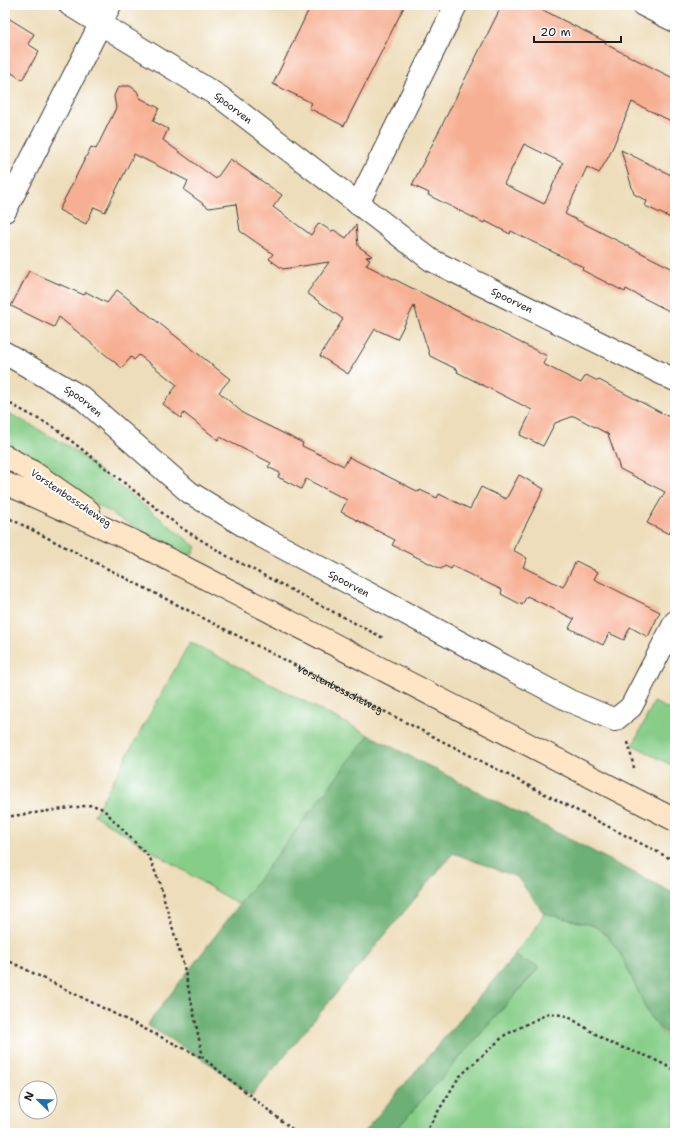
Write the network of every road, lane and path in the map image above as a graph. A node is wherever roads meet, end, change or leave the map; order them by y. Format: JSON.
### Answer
{"nodes":[{"id":1,"x":70,"y":5,"type":"edge"},
{"id":2,"x":456,"y":5,"type":"edge"},
{"id":3,"x":643,"y":5,"type":"edge"},
{"id":4,"x":105,"y":14,"type":"edge"},
{"id":5,"x":675,"y":21,"type":"edge"},
{"id":6,"x":358,"y":204,"type":"junction"},
{"id":7,"x":5,"y":211,"type":"edge"},
{"id":8,"x":5,"y":353,"type":"edge"},
{"id":9,"x":675,"y":380,"type":"edge"},
{"id":10,"x":5,"y":456,"type":"edge"},
{"id":11,"x":5,"y":483,"type":"edge"},
{"id":12,"x":5,"y":516,"type":"edge"},
{"id":13,"x":135,"y":542,"type":"junction"},
{"id":14,"x":675,"y":622,"type":"edge"},
{"id":15,"x":5,"y":817,"type":"edge"},
{"id":16,"x":675,"y":820,"type":"edge"},
{"id":17,"x":675,"y":861,"type":"edge"},
{"id":18,"x":5,"y":959,"type":"edge"},
{"id":19,"x":202,"y":1058,"type":"junction"},
{"id":20,"x":675,"y":1070,"type":"edge"},
{"id":21,"x":297,"y":1133,"type":"edge"},
{"id":22,"x":425,"y":1133,"type":"edge"}],
"edges":[{"from":1,"to":4,"type":"street","name":"Spoorven"},
{"from":2,"to":6,"type":"street"},
{"from":3,"to":5,"type":"street"},
{"from":4,"to":6,"type":"street","name":"Spoorven"},
{"from":4,"to":7,"type":"street"},
{"from":6,"to":9,"type":"street","name":"Spoorven"},
{"from":8,"to":14,"type":"street","name":"Spoorven"},
{"from":10,"to":13,"type":"street","name":"Vorstenbosscheweg"},
{"from":11,"to":13,"type":"street","name":"Vorstenbosscheweg"},
{"from":12,"to":17,"type":"path","name":"Vorstenbosscheweg"},
{"from":13,"to":16,"type":"street","name":"Vorstenbosscheweg"},
{"from":15,"to":19,"type":"path"},
{"from":18,"to":19,"type":"path"},
{"from":19,"to":21,"type":"path"},
{"from":20,"to":22,"type":"path"}]}
